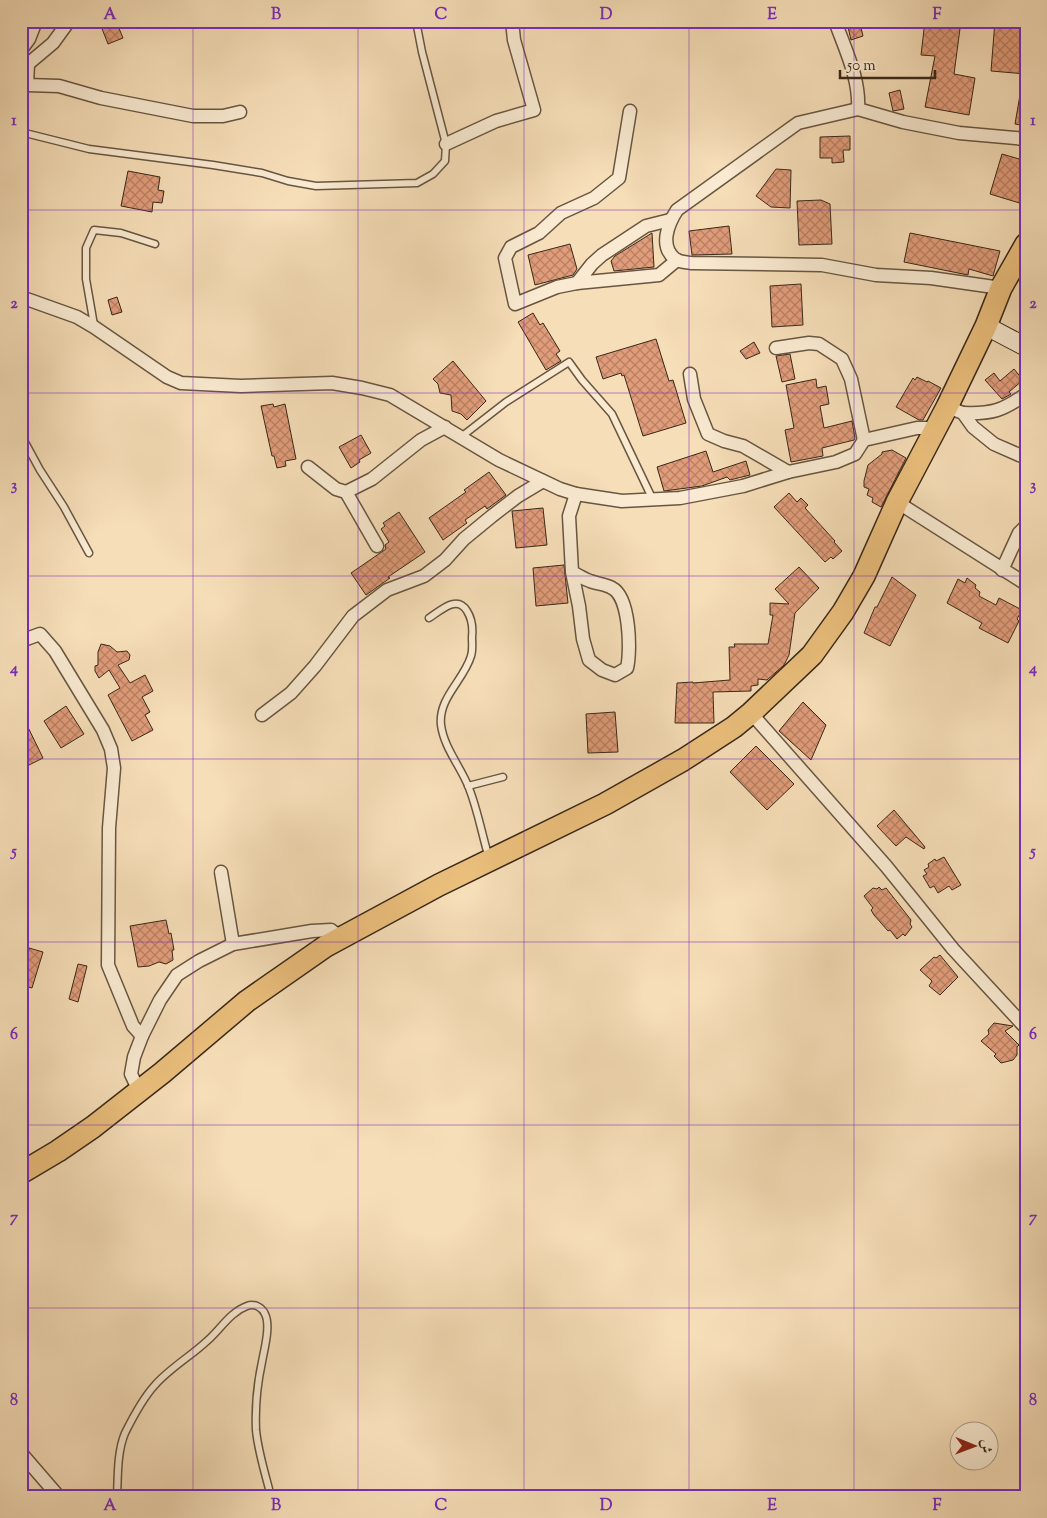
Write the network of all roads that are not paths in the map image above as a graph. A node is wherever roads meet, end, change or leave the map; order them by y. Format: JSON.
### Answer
{"nodes":[{"id":1,"x":69,"y":21,"type":"edge"},
{"id":2,"x":416,"y":21,"type":"edge"},
{"id":3,"x":512,"y":21,"type":"edge"},
{"id":4,"x":835,"y":21,"type":"edge"},
{"id":5,"x":33,"y":22,"type":"edge"},
{"id":6,"x":21,"y":50,"type":"edge"},
{"id":7,"x":25,"y":64,"type":"edge"},
{"id":8,"x":858,"y":109,"type":"junction"},
{"id":9,"x":630,"y":111,"type":"dead end"},
{"id":10,"x":240,"y":112,"type":"dead end"},
{"id":11,"x":21,"y":132,"type":"edge"},
{"id":12,"x":1026,"y":139,"type":"edge"},
{"id":13,"x":446,"y":144,"type":"junction"},
{"id":14,"x":670,"y":220,"type":"junction"},
{"id":15,"x":155,"y":244,"type":"dead end"},
{"id":16,"x":1026,"y":244,"type":"edge"},
{"id":17,"x":676,"y":260,"type":"junction"},
{"id":18,"x":577,"y":284,"type":"junction"},
{"id":19,"x":1002,"y":288,"type":"junction"},
{"id":20,"x":21,"y":297,"type":"edge"},
{"id":21,"x":986,"y":326,"type":"junction"},
{"id":22,"x":94,"y":327,"type":"junction"},
{"id":23,"x":776,"y":348,"type":"dead end"},
{"id":24,"x":1026,"y":348,"type":"edge"},
{"id":25,"x":690,"y":374,"type":"dead end"},
{"id":26,"x":1026,"y":394,"type":"edge"},
{"id":27,"x":955,"y":410,"type":"junction"},
{"id":28,"x":445,"y":428,"type":"junction"},
{"id":29,"x":936,"y":428,"type":"junction"},
{"id":30,"x":21,"y":435,"type":"edge"},
{"id":31,"x":461,"y":437,"type":"junction"},
{"id":32,"x":864,"y":440,"type":"junction"},
{"id":33,"x":1026,"y":458,"type":"edge"},
{"id":34,"x":308,"y":468,"type":"dead end"},
{"id":35,"x":788,"y":472,"type":"junction"},
{"id":36,"x":543,"y":481,"type":"junction"},
{"id":37,"x":346,"y":492,"type":"junction"},
{"id":38,"x":576,"y":494,"type":"junction"},
{"id":39,"x":653,"y":500,"type":"junction"},
{"id":40,"x":897,"y":502,"type":"junction"},
{"id":41,"x":1026,"y":526,"type":"edge"},
{"id":42,"x":377,"y":546,"type":"dead end"},
{"id":43,"x":89,"y":553,"type":"dead end"},
{"id":44,"x":1002,"y":570,"type":"junction"},
{"id":45,"x":572,"y":572,"type":"junction"},
{"id":46,"x":1026,"y":584,"type":"edge"},
{"id":47,"x":429,"y":618,"type":"dead end"},
{"id":48,"x":21,"y":641,"type":"edge"},
{"id":49,"x":751,"y":714,"type":"junction"},
{"id":50,"x":262,"y":715,"type":"dead end"},
{"id":51,"x":502,"y":777,"type":"dead end"},
{"id":52,"x":468,"y":786,"type":"junction"},
{"id":53,"x":490,"y":860,"type":"junction"},
{"id":54,"x":221,"y":872,"type":"dead end"},
{"id":55,"x":340,"y":937,"type":"junction"},
{"id":56,"x":233,"y":944,"type":"junction"},
{"id":57,"x":1026,"y":1028,"type":"edge"},
{"id":58,"x":142,"y":1036,"type":"junction"},
{"id":59,"x":139,"y":1091,"type":"junction"},
{"id":60,"x":21,"y":1172,"type":"edge"},
{"id":61,"x":21,"y":1453,"type":"edge"},
{"id":62,"x":59,"y":1497,"type":"edge"},
{"id":63,"x":117,"y":1497,"type":"edge"},
{"id":64,"x":271,"y":1497,"type":"edge"}],
"edges":[{"from":1,"to":7,"type":"street"},
{"from":2,"to":13,"type":"lane"},
{"from":3,"to":13,"type":"street"},
{"from":4,"to":8,"type":"street"},
{"from":5,"to":6,"type":"street"},
{"from":7,"to":10,"type":"street"},
{"from":8,"to":12,"type":"street"},
{"from":8,"to":14,"type":"street"},
{"from":9,"to":18,"type":"street"},
{"from":11,"to":13,"type":"lane"},
{"from":14,"to":17,"type":"street"},
{"from":14,"to":18,"type":"street"},
{"from":15,"to":22,"type":"lane"},
{"from":16,"to":19,"type":"highway"},
{"from":17,"to":18,"type":"street"},
{"from":17,"to":19,"type":"street"},
{"from":19,"to":21,"type":"highway"},
{"from":20,"to":22,"type":"street"},
{"from":21,"to":24,"type":"street"},
{"from":21,"to":27,"type":"highway"},
{"from":22,"to":28,"type":"street"},
{"from":23,"to":32,"type":"street"},
{"from":25,"to":35,"type":"street"},
{"from":26,"to":27,"type":"street"},
{"from":27,"to":29,"type":"highway"},
{"from":27,"to":33,"type":"street"},
{"from":28,"to":31,"type":"street"},
{"from":28,"to":37,"type":"street"},
{"from":29,"to":32,"type":"street"},
{"from":29,"to":40,"type":"highway"},
{"from":30,"to":43,"type":"lane"},
{"from":31,"to":36,"type":"street"},
{"from":31,"to":39,"type":"lane"},
{"from":32,"to":35,"type":"street"},
{"from":34,"to":37,"type":"street"},
{"from":35,"to":39,"type":"street"},
{"from":36,"to":38,"type":"street"},
{"from":36,"to":50,"type":"street"},
{"from":37,"to":42,"type":"street"},
{"from":38,"to":39,"type":"street"},
{"from":38,"to":45,"type":"street"},
{"from":40,"to":44,"type":"street"},
{"from":40,"to":49,"type":"highway"},
{"from":41,"to":44,"type":"street"},
{"from":44,"to":46,"type":"street"},
{"from":45,"to":45,"type":"street"},
{"from":47,"to":52,"type":"lane"},
{"from":48,"to":58,"type":"street"},
{"from":49,"to":53,"type":"highway"},
{"from":49,"to":57,"type":"street"},
{"from":51,"to":52,"type":"lane"},
{"from":52,"to":53,"type":"lane"},
{"from":53,"to":55,"type":"highway"},
{"from":54,"to":56,"type":"street"},
{"from":55,"to":56,"type":"street"},
{"from":55,"to":59,"type":"highway"},
{"from":56,"to":58,"type":"street"},
{"from":58,"to":59,"type":"street"},
{"from":59,"to":60,"type":"highway"},
{"from":61,"to":62,"type":"street"},
{"from":63,"to":64,"type":"lane"}]}
